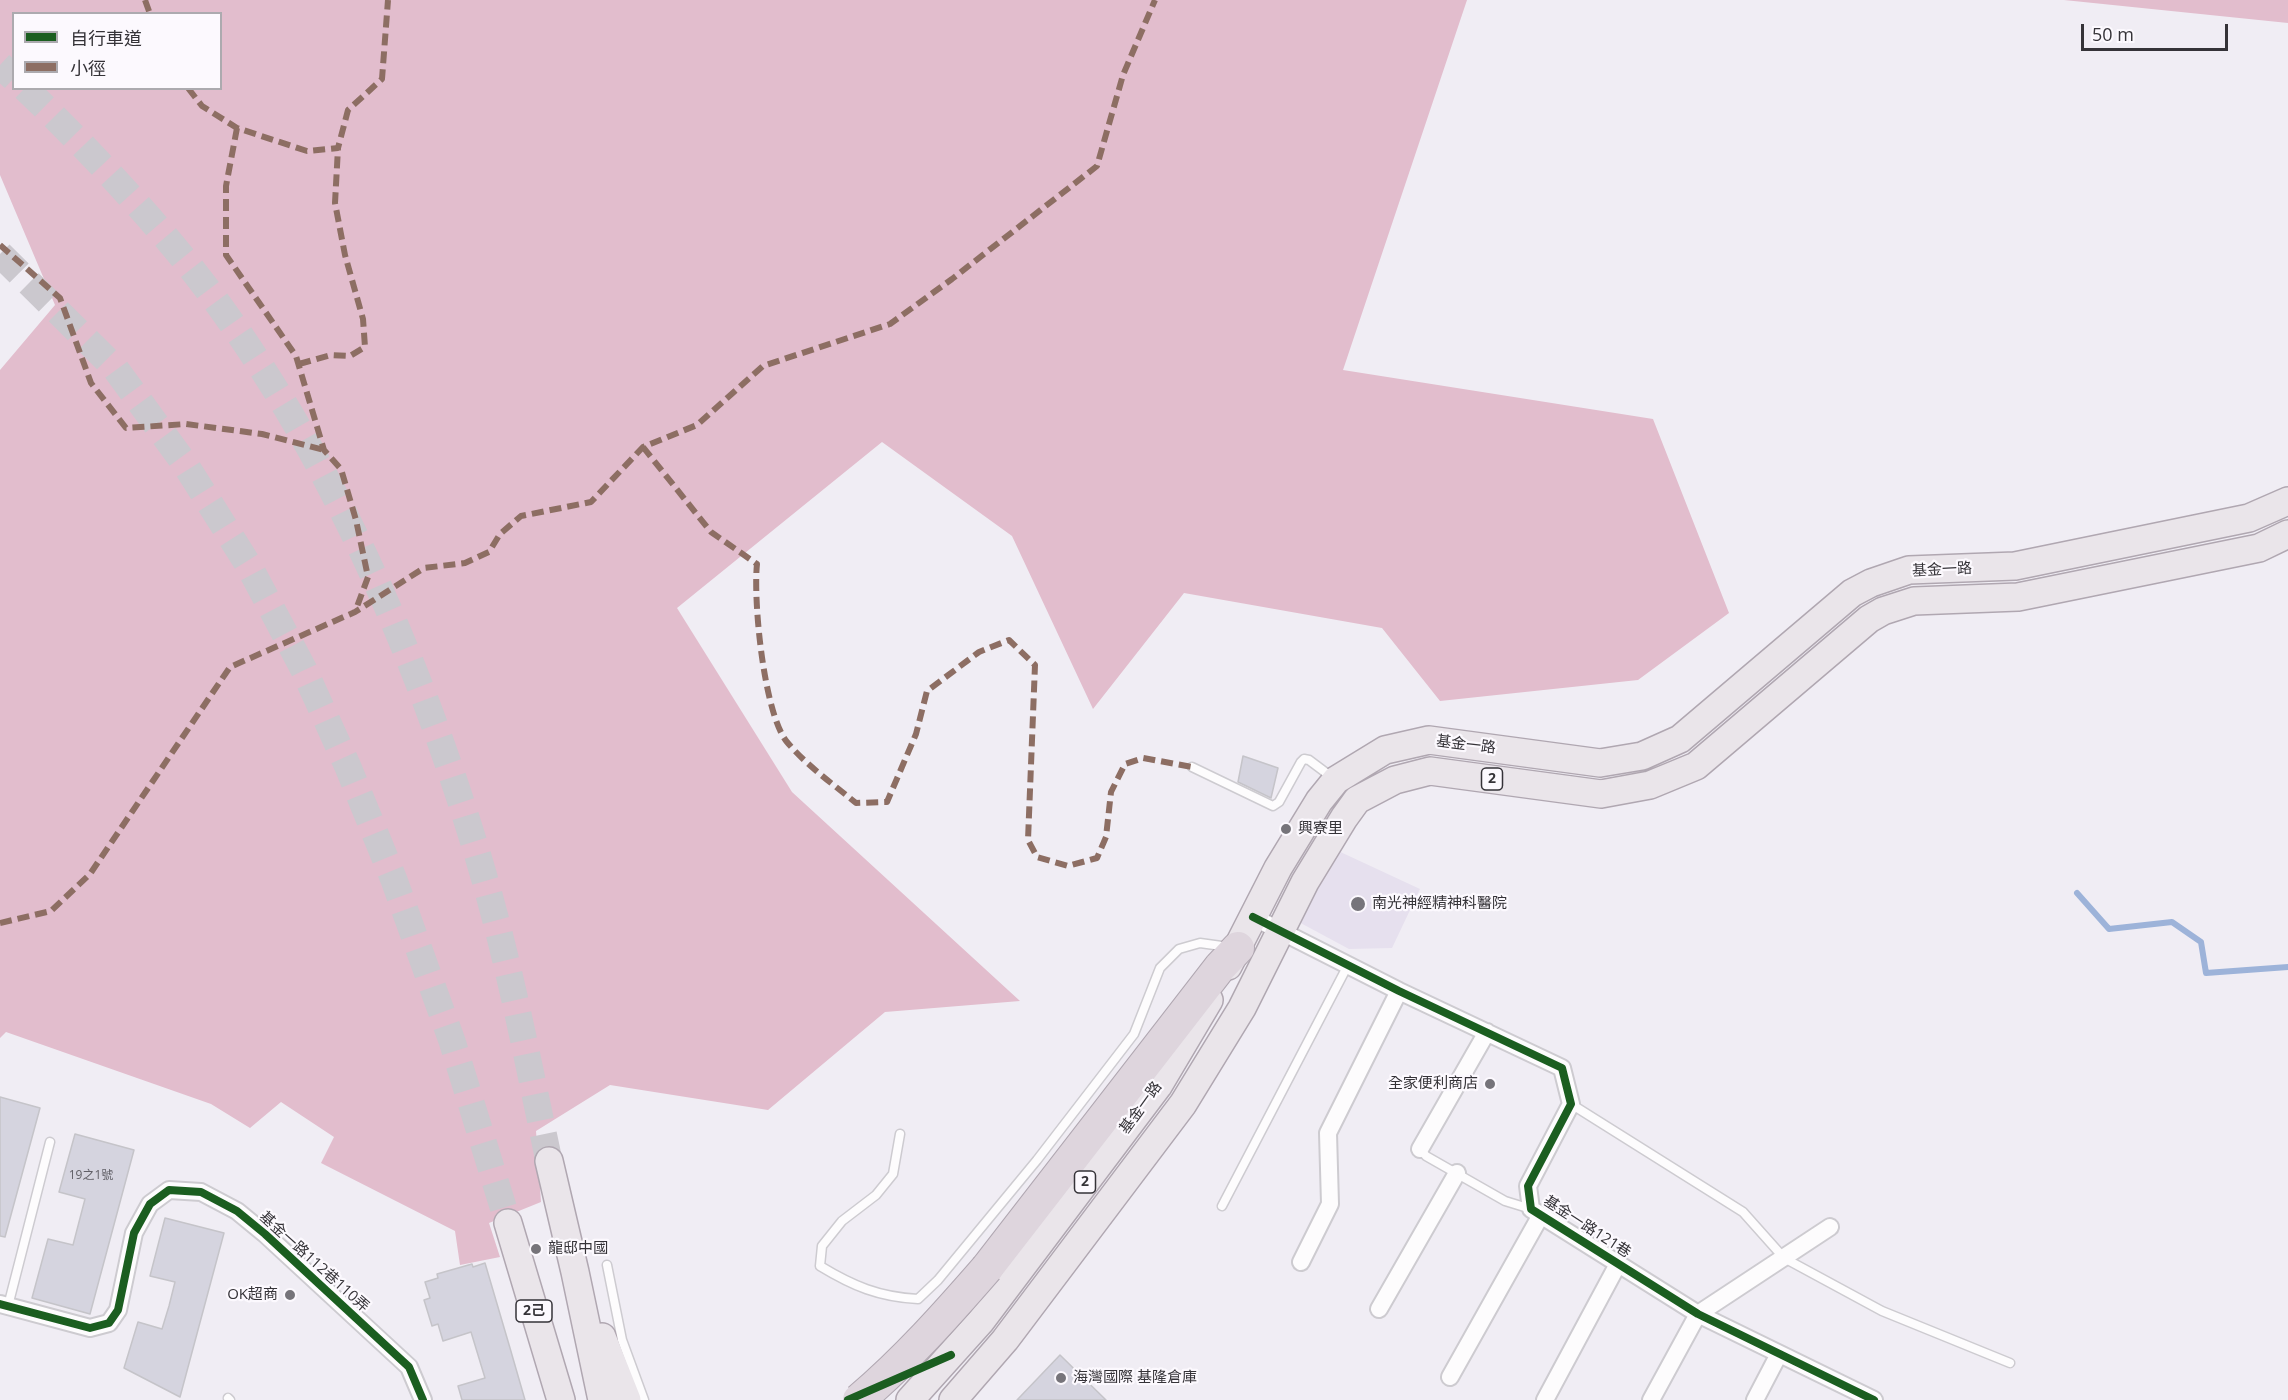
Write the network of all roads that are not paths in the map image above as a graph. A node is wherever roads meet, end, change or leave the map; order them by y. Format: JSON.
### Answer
{"nodes":[{"id":1,"x":2288,"y":501,"type":"edge"},
{"id":2,"x":2288,"y":534,"type":"edge"},
{"id":3,"x":1192,"y":766,"type":"dead end"},
{"id":4,"x":1336,"y":780,"type":"junction"},
{"id":5,"x":1253,"y":917,"type":"junction"},
{"id":6,"x":1280,"y":931,"type":"junction"},
{"id":7,"x":1251,"y":955,"type":"junction"},
{"id":8,"x":1348,"y":965,"type":"junction"},
{"id":9,"x":1400,"y":991,"type":"junction"},
{"id":10,"x":1487,"y":1032,"type":"junction"},
{"id":11,"x":1571,"y":1104,"type":"junction"},
{"id":12,"x":900,"y":1134,"type":"dead end"},
{"id":13,"x":50,"y":1142,"type":"dead end"},
{"id":14,"x":1420,"y":1149,"type":"joint"},
{"id":15,"x":549,"y":1161,"type":"tunnel mouth"},
{"id":16,"x":1457,"y":1173,"type":"junction"},
{"id":17,"x":1222,"y":1206,"type":"dead end"},
{"id":18,"x":1536,"y":1212,"type":"junction"},
{"id":19,"x":508,"y":1223,"type":"tunnel mouth"},
{"id":20,"x":1830,"y":1227,"type":"dead end"},
{"id":21,"x":1784,"y":1258,"type":"junction"},
{"id":22,"x":1301,"y":1262,"type":"dead end"},
{"id":23,"x":1618,"y":1264,"type":"junction"},
{"id":24,"x":607,"y":1265,"type":"dead end"},
{"id":25,"x":575,"y":1272,"type":"junction"},
{"id":26,"x":4,"y":1305,"type":"edge"},
{"id":27,"x":1379,"y":1310,"type":"dead end"},
{"id":28,"x":1698,"y":1314,"type":"junction"},
{"id":29,"x":1779,"y":1354,"type":"junction"},
{"id":30,"x":951,"y":1355,"type":"junction"},
{"id":31,"x":2010,"y":1363,"type":"dead end"},
{"id":32,"x":1450,"y":1377,"type":"dead end"},
{"id":33,"x":972,"y":1378,"type":"junction"},
{"id":34,"x":1867,"y":1399,"type":"edge"},
{"id":35,"x":423,"y":1400,"type":"edge"},
{"id":36,"x":561,"y":1400,"type":"edge"},
{"id":37,"x":602,"y":1400,"type":"edge"},
{"id":38,"x":627,"y":1400,"type":"edge"},
{"id":39,"x":644,"y":1400,"type":"edge"},
{"id":40,"x":848,"y":1400,"type":"edge"},
{"id":41,"x":859,"y":1400,"type":"edge"},
{"id":42,"x":910,"y":1400,"type":"edge"},
{"id":43,"x":952,"y":1400,"type":"edge"},
{"id":44,"x":1545,"y":1400,"type":"edge"},
{"id":45,"x":1651,"y":1400,"type":"edge"},
{"id":46,"x":1755,"y":1400,"type":"edge"}],
"edges":[{"from":1,"to":4,"type":"main road","name":"基金一路","number":"2"},
{"from":2,"to":6,"type":"main road","name":"基金一路","number":"2"},
{"from":3,"to":4,"type":"lane"},
{"from":4,"to":5,"type":"main road","name":"基金一路","number":"2"},
{"from":5,"to":6,"type":"street"},
{"from":5,"to":7,"type":"main road","name":"基金一路","number":"2"},
{"from":6,"to":7,"type":"main road","name":"基金一路","number":"2"},
{"from":6,"to":8,"type":"street"},
{"from":7,"to":12,"type":"lane"},
{"from":7,"to":30,"type":"main road","name":"基金一路","number":"2"},
{"from":7,"to":33,"type":"main road","name":"基金一路","number":"2"},
{"from":7,"to":41,"type":"highway","bridge":true},
{"from":8,"to":9,"type":"street"},
{"from":8,"to":17,"type":"lane"},
{"from":9,"to":10,"type":"street"},
{"from":9,"to":22,"type":"street"},
{"from":10,"to":11,"type":"street"},
{"from":10,"to":14,"type":"street"},
{"from":11,"to":18,"type":"street","name":"基金一路121巷"},
{"from":11,"to":21,"type":"lane"},
{"from":13,"to":26,"type":"lane"},
{"from":14,"to":16,"type":"lane"},
{"from":15,"to":25,"type":"main road"},
{"from":16,"to":18,"type":"lane"},
{"from":16,"to":27,"type":"street"},
{"from":18,"to":23,"type":"street","name":"基金一路121巷"},
{"from":18,"to":32,"type":"street"},
{"from":19,"to":36,"type":"main road","number":"2己"},
{"from":20,"to":21,"type":"street"},
{"from":21,"to":28,"type":"street"},
{"from":21,"to":31,"type":"lane"},
{"from":23,"to":28,"type":"street","name":"基金一路121巷"},
{"from":23,"to":44,"type":"street"},
{"from":24,"to":39,"type":"lane"},
{"from":25,"to":37,"type":"main road"},
{"from":25,"to":38,"type":"main road"},
{"from":26,"to":35,"type":"street","name":"基金一路112巷110弄"},
{"from":28,"to":29,"type":"street","name":"基金一路121巷"},
{"from":28,"to":45,"type":"street"},
{"from":29,"to":34,"type":"street","name":"基金一路121巷"},
{"from":29,"to":46,"type":"street"},
{"from":30,"to":33,"type":"main road"},
{"from":30,"to":40,"type":"street"},
{"from":30,"to":42,"type":"main road","name":"基金一路","number":"2"},
{"from":33,"to":43,"type":"main road","name":"基金一路","number":"2"}]}
